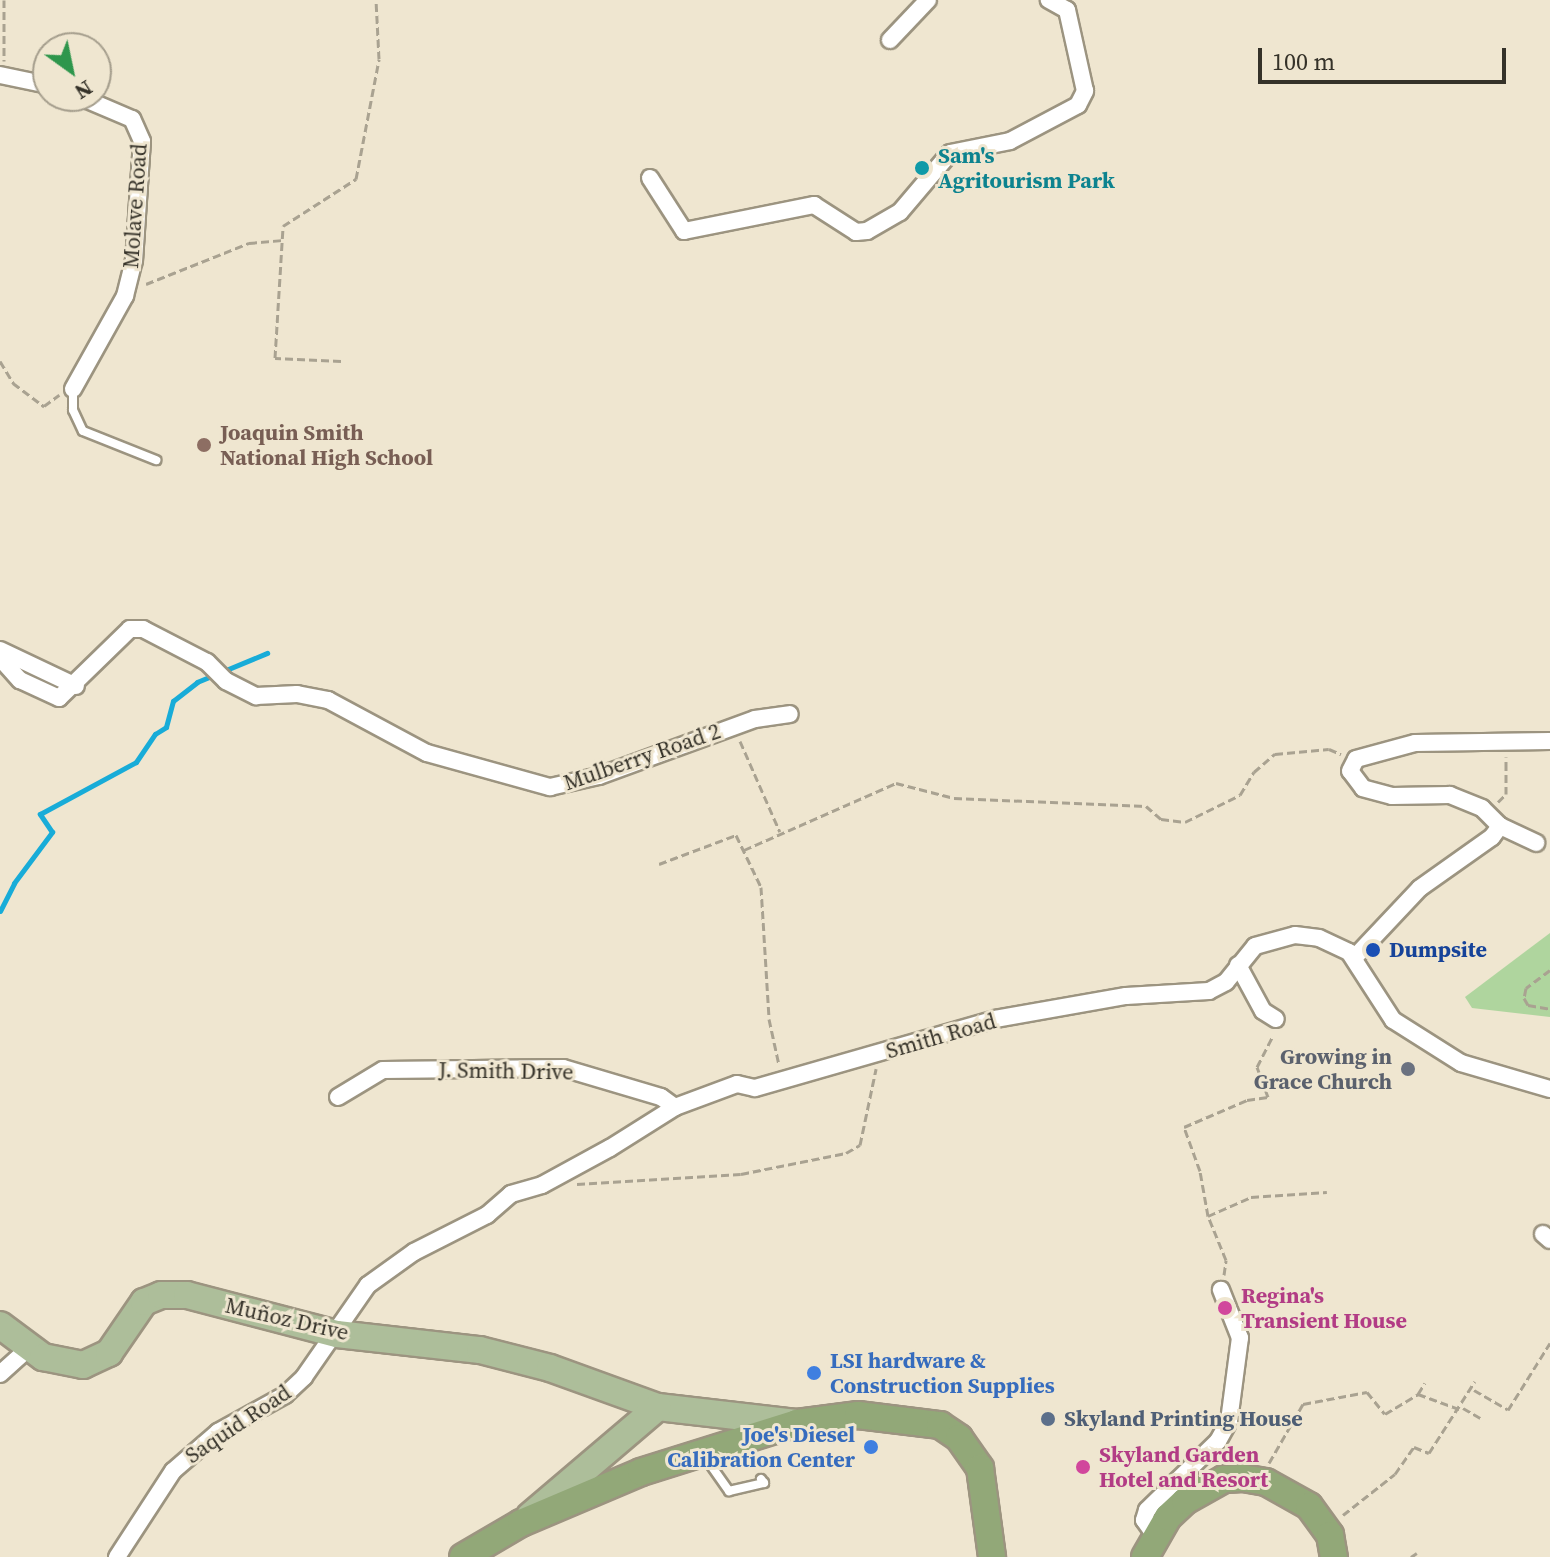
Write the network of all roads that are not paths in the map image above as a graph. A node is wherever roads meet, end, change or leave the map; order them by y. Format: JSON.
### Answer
{"nodes":[{"id":1,"x":928,"y":0,"type":"edge"},
{"id":2,"x":1049,"y":0,"type":"edge"},
{"id":3,"x":890,"y":40,"type":"dead end"},
{"id":4,"x":2,"y":76,"type":"edge"},
{"id":5,"x":32,"y":82,"type":"edge"},
{"id":6,"x":112,"y":110,"type":"edge"},
{"id":7,"x":650,"y":178,"type":"dead end"},
{"id":8,"x":65,"y":392,"type":"joint"},
{"id":9,"x":156,"y":460,"type":"dead end"},
{"id":10,"x":0,"y":650,"type":"edge"},
{"id":11,"x":0,"y":658,"type":"edge"},
{"id":12,"x":76,"y":686,"type":"junction"},
{"id":13,"x":790,"y":714,"type":"dead end"},
{"id":14,"x":1550,"y":741,"type":"edge"},
{"id":15,"x":1500,"y":826,"type":"junction"},
{"id":16,"x":1536,"y":843,"type":"dead end"},
{"id":17,"x":1354,"y":958,"type":"junction"},
{"id":18,"x":1238,"y":965,"type":"junction"},
{"id":19,"x":1276,"y":1019,"type":"road end"},
{"id":20,"x":1550,"y":1089,"type":"edge"},
{"id":21,"x":338,"y":1097,"type":"dead end"},
{"id":22,"x":675,"y":1107,"type":"junction"},
{"id":23,"x":1221,"y":1290,"type":"road end"},
{"id":24,"x":0,"y":1325,"type":"edge"},
{"id":25,"x":337,"y":1334,"type":"junction"},
{"id":26,"x":28,"y":1349,"type":"junction"},
{"id":27,"x":0,"y":1374,"type":"edge"},
{"id":28,"x":658,"y":1407,"type":"junction"},
{"id":29,"x":797,"y":1423,"type":"junction"},
{"id":30,"x":701,"y":1453,"type":"junction"},
{"id":31,"x":761,"y":1479,"type":"dead end"},
{"id":32,"x":521,"y":1523,"type":"junction"},
{"id":33,"x":1151,"y":1547,"type":"edge"},
{"id":34,"x":117,"y":1557,"type":"edge"},
{"id":35,"x":463,"y":1557,"type":"edge"},
{"id":36,"x":992,"y":1557,"type":"edge"},
{"id":37,"x":1334,"y":1557,"type":"edge"}],
"edges":[{"from":1,"to":3,"type":"street"},
{"from":2,"to":7,"type":"street"},
{"from":4,"to":5,"type":"street"},
{"from":6,"to":8,"type":"street","name":"Molave Road"},
{"from":8,"to":9,"type":"lane"},
{"from":10,"to":12,"type":"street"},
{"from":11,"to":12,"type":"street"},
{"from":12,"to":13,"type":"street","name":"Mulberry Road 2"},
{"from":14,"to":15,"type":"street"},
{"from":15,"to":16,"type":"street"},
{"from":15,"to":17,"type":"street"},
{"from":17,"to":18,"type":"street","name":"Smith Road"},
{"from":17,"to":20,"type":"street"},
{"from":18,"to":19,"type":"street"},
{"from":18,"to":22,"type":"street","name":"Smith Road"},
{"from":21,"to":22,"type":"street","name":"J. Smith Drive"},
{"from":22,"to":25,"type":"street","name":"Smith Road"},
{"from":23,"to":33,"type":"street"},
{"from":24,"to":26,"type":"main road","name":"Muñoz Drive"},
{"from":25,"to":26,"type":"main road","name":"Muñoz Drive"},
{"from":25,"to":28,"type":"main road","name":"Muñoz Drive"},
{"from":25,"to":34,"type":"street","name":"Saquid Road"},
{"from":26,"to":27,"type":"street"},
{"from":28,"to":29,"type":"main road","name":"Muñoz Drive"},
{"from":28,"to":32,"type":"main road"},
{"from":29,"to":30,"type":"highway"},
{"from":29,"to":36,"type":"highway"},
{"from":30,"to":31,"type":"lane"},
{"from":30,"to":32,"type":"highway"},
{"from":32,"to":35,"type":"highway"},
{"from":33,"to":37,"type":"highway"}]}
